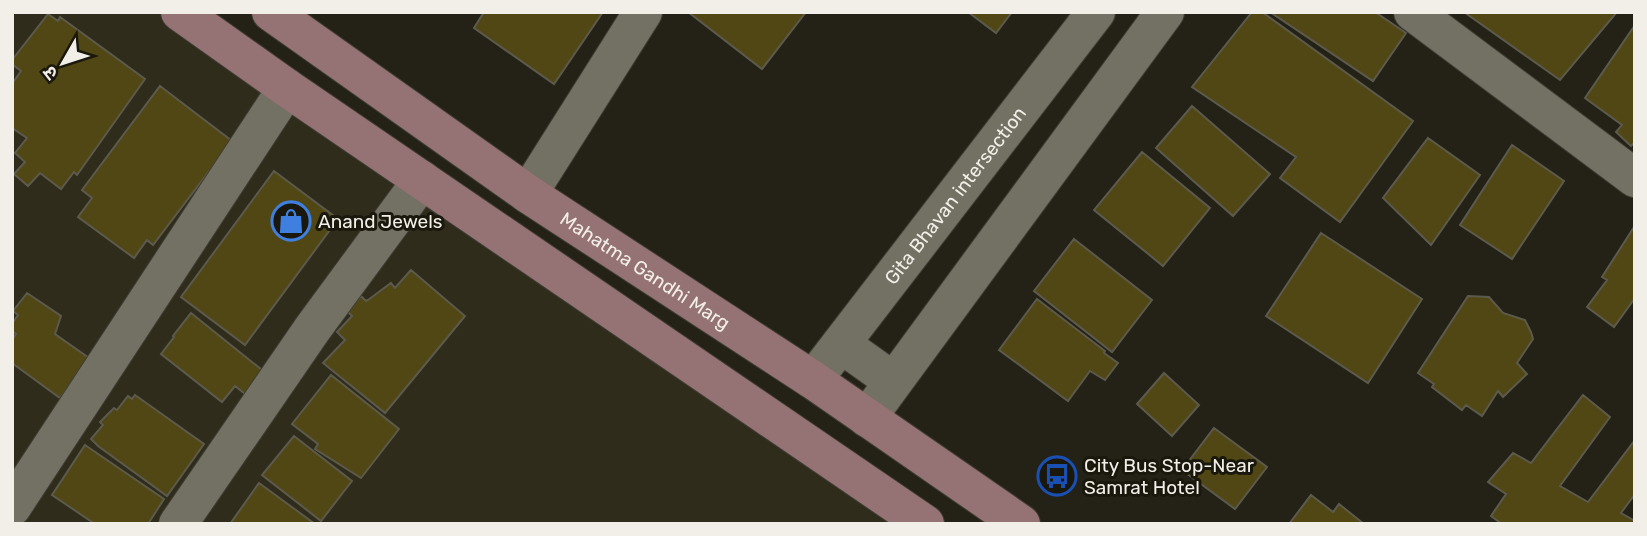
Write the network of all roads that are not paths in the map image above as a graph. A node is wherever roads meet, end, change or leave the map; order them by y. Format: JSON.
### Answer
{"nodes":[{"id":1,"x":180,"y":12,"type":"edge"},
{"id":2,"x":271,"y":12,"type":"edge"},
{"id":3,"x":643,"y":12,"type":"edge"},
{"id":4,"x":1096,"y":12,"type":"edge"},
{"id":5,"x":1165,"y":12,"type":"edge"},
{"id":6,"x":1413,"y":12,"type":"edge"},
{"id":7,"x":286,"y":88,"type":"junction"},
{"id":8,"x":1635,"y":178,"type":"edge"},
{"id":9,"x":422,"y":180,"type":"junction"},
{"id":10,"x":528,"y":194,"type":"junction"},
{"id":11,"x":841,"y":344,"type":"junction"},
{"id":12,"x":813,"y":380,"type":"junction"},
{"id":13,"x":893,"y":382,"type":"junction"},
{"id":14,"x":867,"y":418,"type":"junction"},
{"id":15,"x":12,"y":507,"type":"edge"},
{"id":16,"x":178,"y":524,"type":"edge"},
{"id":17,"x":925,"y":524,"type":"edge"},
{"id":18,"x":1021,"y":524,"type":"edge"}],
"edges":[{"from":1,"to":7,"type":"main road"},
{"from":2,"to":10,"type":"main road","name":"Mahatma Gandhi Marg"},
{"from":3,"to":10,"type":"street"},
{"from":4,"to":11,"type":"street","name":"Gita Bhavan intersection"},
{"from":5,"to":13,"type":"street"},
{"from":6,"to":8,"type":"street"},
{"from":7,"to":9,"type":"main road"},
{"from":7,"to":15,"type":"street"},
{"from":9,"to":16,"type":"street"},
{"from":9,"to":17,"type":"main road"},
{"from":10,"to":12,"type":"main road","name":"Mahatma Gandhi Marg"},
{"from":11,"to":12,"type":"street","name":"Gita Bhavan intersection"},
{"from":11,"to":13,"type":"street"},
{"from":12,"to":14,"type":"main road","name":"Mahatma Gandhi Marg"},
{"from":13,"to":14,"type":"street"},
{"from":14,"to":18,"type":"main road","name":"Mahatma Gandhi Marg"}]}
